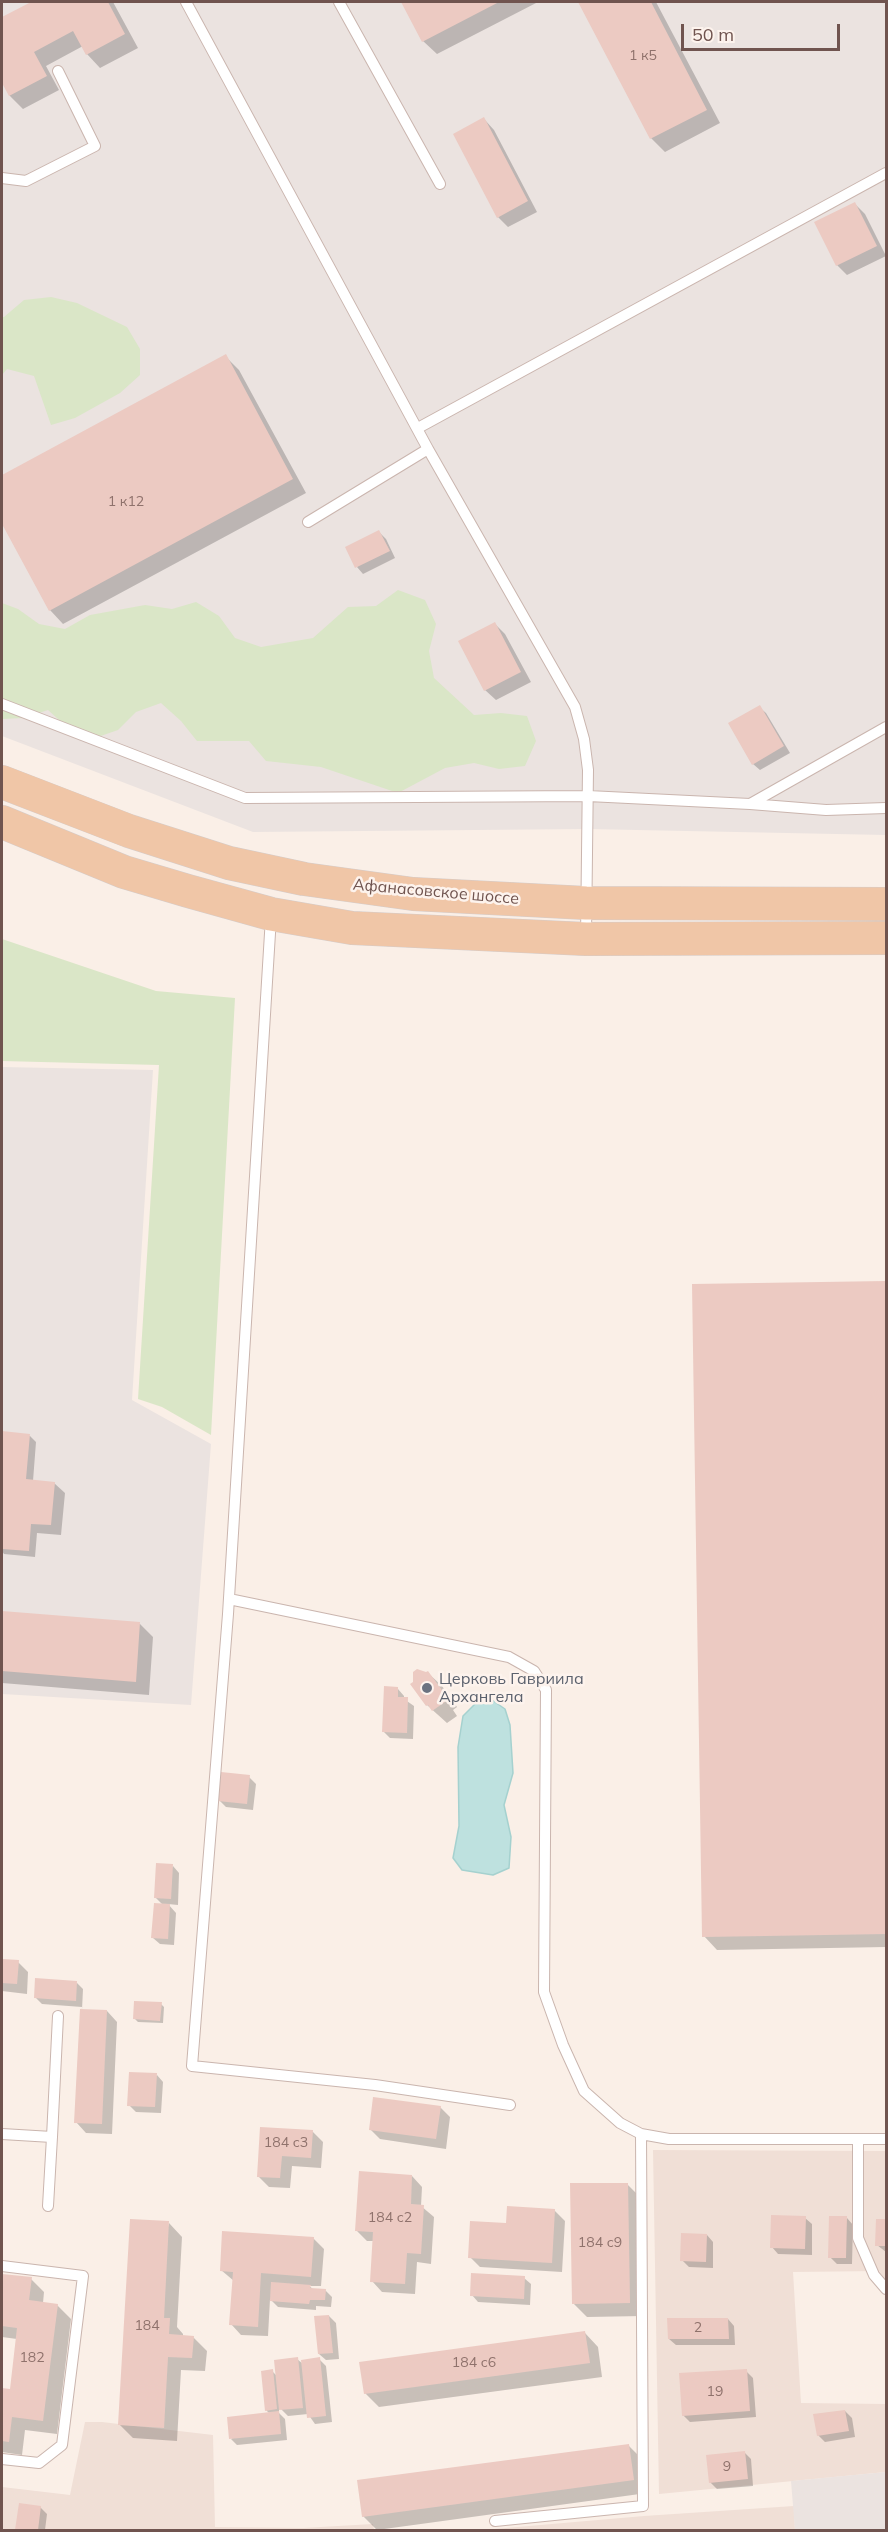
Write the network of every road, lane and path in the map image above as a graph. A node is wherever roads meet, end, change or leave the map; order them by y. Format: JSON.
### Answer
{"nodes":[{"id":1,"x":186,"y":2,"type":"edge"},
{"id":2,"x":339,"y":2,"type":"edge"},
{"id":3,"x":58,"y":71,"type":"dead end"},
{"id":4,"x":886,"y":173,"type":"edge"},
{"id":5,"x":2,"y":178,"type":"edge"},
{"id":6,"x":440,"y":184,"type":"dead end"},
{"id":7,"x":418,"y":428,"type":"junction"},
{"id":8,"x":428,"y":449,"type":"junction"},
{"id":9,"x":308,"y":522,"type":"dead end"},
{"id":10,"x":2,"y":704,"type":"edge"},
{"id":11,"x":886,"y":727,"type":"edge"},
{"id":12,"x":2,"y":782,"type":"edge"},
{"id":13,"x":588,"y":796,"type":"junction"},
{"id":14,"x":750,"y":804,"type":"junction"},
{"id":15,"x":886,"y":808,"type":"edge"},
{"id":16,"x":2,"y":822,"type":"edge"},
{"id":17,"x":586,"y":903,"type":"junction"},
{"id":18,"x":886,"y":904,"type":"edge"},
{"id":19,"x":271,"y":914,"type":"junction"},
{"id":20,"x":886,"y":938,"type":"edge"},
{"id":21,"x":586,"y":939,"type":"junction"},
{"id":22,"x":229,"y":1599,"type":"junction"},
{"id":23,"x":58,"y":2016,"type":"dead end"},
{"id":24,"x":510,"y":2105,"type":"dead end"},
{"id":25,"x":2,"y":2134,"type":"edge"},
{"id":26,"x":641,"y":2134,"type":"junction"},
{"id":27,"x":52,"y":2137,"type":"junction"},
{"id":28,"x":858,"y":2139,"type":"junction"},
{"id":29,"x":886,"y":2139,"type":"edge"},
{"id":30,"x":48,"y":2206,"type":"dead end"},
{"id":31,"x":2,"y":2266,"type":"edge"},
{"id":32,"x":886,"y":2289,"type":"edge"},
{"id":33,"x":2,"y":2459,"type":"edge"},
{"id":34,"x":495,"y":2521,"type":"dead end"}],
"edges":[{"from":1,"to":7,"type":"lane"},
{"from":2,"to":6,"type":"lane"},
{"from":3,"to":5,"type":"lane"},
{"from":4,"to":7,"type":"lane"},
{"from":7,"to":8,"type":"lane"},
{"from":8,"to":9,"type":"lane"},
{"from":8,"to":13,"type":"lane"},
{"from":10,"to":13,"type":"lane"},
{"from":11,"to":14,"type":"lane"},
{"from":12,"to":17,"type":"main road","name":"Афанасовское шоссе"},
{"from":13,"to":14,"type":"lane"},
{"from":13,"to":17,"type":"lane"},
{"from":14,"to":15,"type":"lane"},
{"from":16,"to":19,"type":"main road"},
{"from":17,"to":18,"type":"main road","name":"Афанасовское шоссе"},
{"from":17,"to":21,"type":"lane"},
{"from":19,"to":21,"type":"main road"},
{"from":19,"to":22,"type":"lane"},
{"from":20,"to":21,"type":"main road"},
{"from":22,"to":24,"type":"lane"},
{"from":22,"to":26,"type":"lane"},
{"from":23,"to":27,"type":"lane"},
{"from":25,"to":27,"type":"lane"},
{"from":26,"to":28,"type":"lane"},
{"from":26,"to":34,"type":"lane"},
{"from":27,"to":30,"type":"lane"},
{"from":28,"to":29,"type":"lane"},
{"from":28,"to":32,"type":"lane"},
{"from":31,"to":33,"type":"lane"}]}
